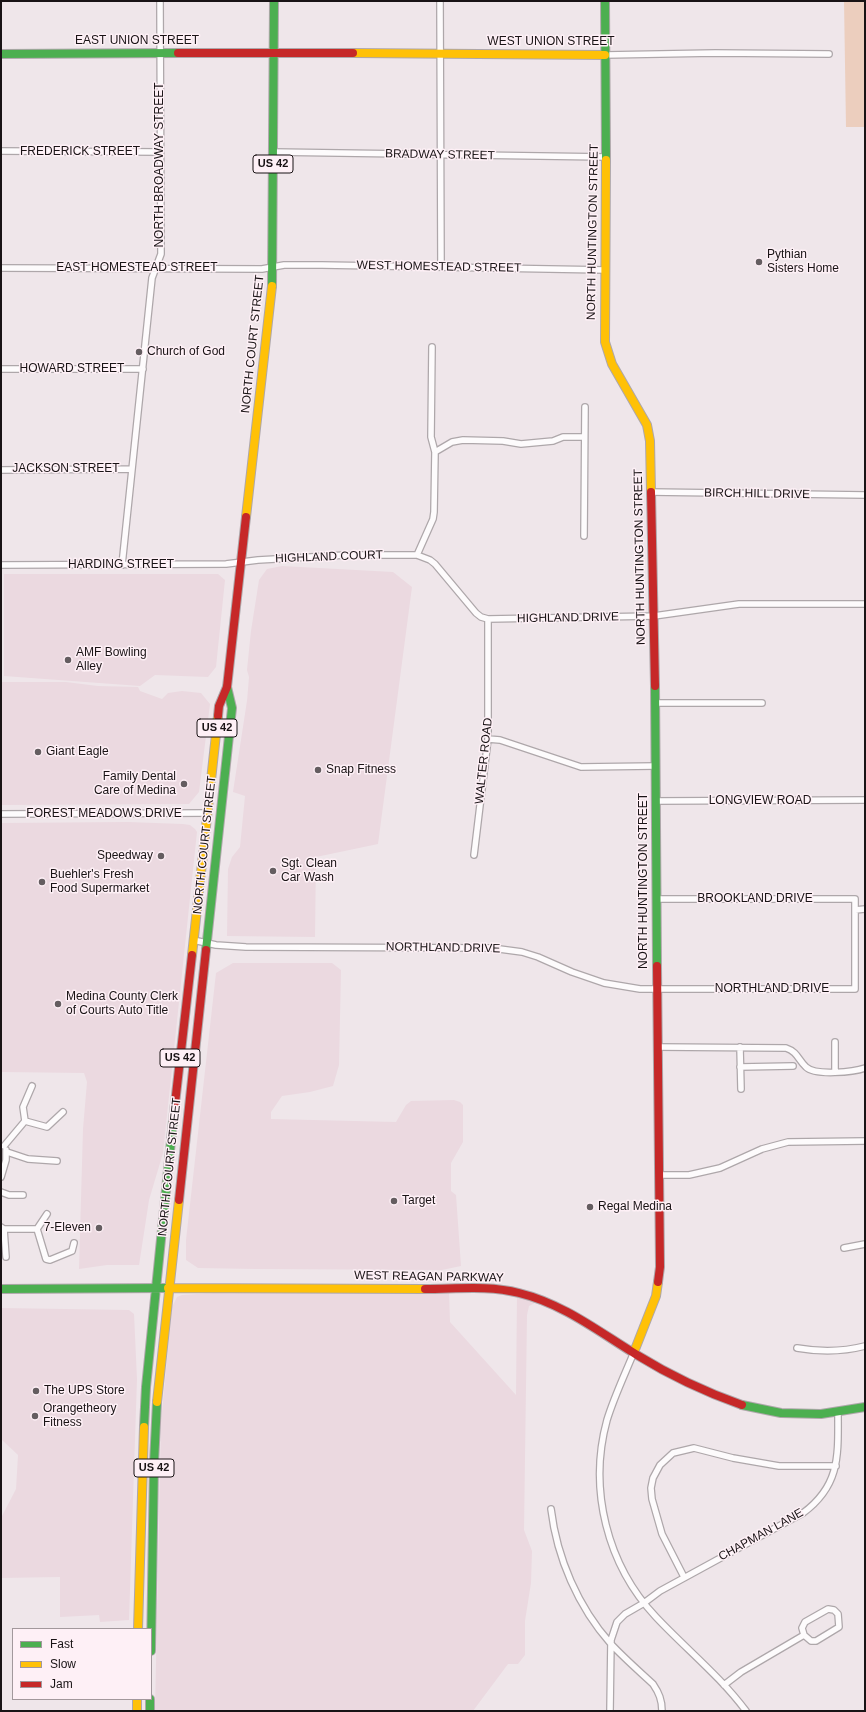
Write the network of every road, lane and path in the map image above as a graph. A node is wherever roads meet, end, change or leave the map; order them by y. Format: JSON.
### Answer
{"nodes":[{"id":1,"x":160,"y":1,"type":"edge"},
{"id":2,"x":274,"y":1,"type":"edge"},
{"id":3,"x":440,"y":1,"type":"edge"},
{"id":4,"x":605,"y":1,"type":"edge"},
{"id":5,"x":160,"y":52,"type":"junction"},
{"id":6,"x":273,"y":52,"type":"junction"},
{"id":7,"x":1,"y":54,"type":"edge"},
{"id":8,"x":440,"y":54,"type":"junction"},
{"id":9,"x":829,"y":54,"type":"dead end"},
{"id":10,"x":605,"y":55,"type":"junction"},
{"id":11,"x":1,"y":151,"type":"edge"},
{"id":12,"x":160,"y":152,"type":"junction"},
{"id":13,"x":273,"y":152,"type":"junction"},
{"id":14,"x":440,"y":155,"type":"junction"},
{"id":15,"x":606,"y":157,"type":"junction"},
{"id":16,"x":273,"y":267,"type":"junction"},
{"id":17,"x":440,"y":267,"type":"junction"},
{"id":18,"x":1,"y":268,"type":"edge"},
{"id":19,"x":156,"y":268,"type":"junction"},
{"id":20,"x":606,"y":270,"type":"junction"},
{"id":21,"x":432,"y":347,"type":"dead end"},
{"id":22,"x":1,"y":369,"type":"edge"},
{"id":23,"x":143,"y":369,"type":"junction"},
{"id":24,"x":585,"y":407,"type":"dead end"},
{"id":25,"x":584,"y":437,"type":"junction"},
{"id":26,"x":435,"y":452,"type":"junction"},
{"id":27,"x":132,"y":469,"type":"junction"},
{"id":28,"x":1,"y":470,"type":"edge"},
{"id":29,"x":650,"y":492,"type":"junction"},
{"id":30,"x":865,"y":495,"type":"edge"},
{"id":31,"x":584,"y":536,"type":"dead end"},
{"id":32,"x":417,"y":555,"type":"junction"},
{"id":33,"x":241,"y":562,"type":"junction"},
{"id":34,"x":1,"y":565,"type":"edge"},
{"id":35,"x":122,"y":565,"type":"junction"},
{"id":36,"x":865,"y":604,"type":"edge"},
{"id":37,"x":654,"y":616,"type":"junction"},
{"id":38,"x":488,"y":619,"type":"junction"},
{"id":39,"x":227,"y":687,"type":"junction"},
{"id":40,"x":762,"y":702,"type":"dead end"},
{"id":41,"x":655,"y":703,"type":"junction"},
{"id":42,"x":488,"y":739,"type":"junction"},
{"id":43,"x":655,"y":766,"type":"junction"},
{"id":44,"x":865,"y":800,"type":"edge"},
{"id":45,"x":656,"y":801,"type":"junction"},
{"id":46,"x":207,"y":813,"type":"junction"},
{"id":47,"x":1,"y":814,"type":"edge"},
{"id":48,"x":474,"y":855,"type":"dead end"},
{"id":49,"x":656,"y":899,"type":"junction"},
{"id":50,"x":865,"y":909,"type":"edge"},
{"id":51,"x":855,"y":910,"type":"junction"},
{"id":52,"x":193,"y":940,"type":"junction"},
{"id":53,"x":207,"y":942,"type":"junction"},
{"id":54,"x":657,"y":989,"type":"junction"},
{"id":55,"x":835,"y":1042,"type":"dead end"},
{"id":56,"x":658,"y":1047,"type":"junction"},
{"id":57,"x":740,"y":1047,"type":"junction"},
{"id":58,"x":793,"y":1066,"type":"dead end"},
{"id":59,"x":740,"y":1067,"type":"junction"},
{"id":60,"x":865,"y":1068,"type":"edge"},
{"id":61,"x":835,"y":1072,"type":"junction"},
{"id":62,"x":32,"y":1086,"type":"dead end"},
{"id":63,"x":741,"y":1089,"type":"dead end"},
{"id":64,"x":63,"y":1112,"type":"dead end"},
{"id":65,"x":25,"y":1121,"type":"junction"},
{"id":66,"x":865,"y":1141,"type":"edge"},
{"id":67,"x":3,"y":1145,"type":"edge"},
{"id":68,"x":7,"y":1152,"type":"junction"},
{"id":69,"x":58,"y":1161,"type":"dead end"},
{"id":70,"x":659,"y":1175,"type":"junction"},
{"id":71,"x":1,"y":1177,"type":"edge"},
{"id":72,"x":1,"y":1192,"type":"edge"},
{"id":73,"x":23,"y":1195,"type":"dead end"},
{"id":74,"x":47,"y":1214,"type":"dead end"},
{"id":75,"x":2,"y":1228,"type":"edge"},
{"id":76,"x":37,"y":1229,"type":"junction"},
{"id":77,"x":74,"y":1243,"type":"dead end"},
{"id":78,"x":865,"y":1244,"type":"edge"},
{"id":79,"x":844,"y":1248,"type":"dead end"},
{"id":80,"x":6,"y":1257,"type":"dead end"},
{"id":81,"x":156,"y":1288,"type":"junction"},
{"id":82,"x":169,"y":1288,"type":"junction"},
{"id":83,"x":1,"y":1289,"type":"edge"},
{"id":84,"x":865,"y":1346,"type":"edge"},
{"id":85,"x":797,"y":1348,"type":"dead end"},
{"id":86,"x":634,"y":1352,"type":"junction"},
{"id":87,"x":865,"y":1407,"type":"edge"},
{"id":88,"x":838,"y":1412,"type":"junction"},
{"id":89,"x":836,"y":1466,"type":"junction"},
{"id":90,"x":551,"y":1509,"type":"dead end"},
{"id":91,"x":684,"y":1578,"type":"junction"},
{"id":92,"x":644,"y":1603,"type":"junction"},
{"id":93,"x":138,"y":1628,"type":"edge"},
{"id":94,"x":151,"y":1628,"type":"edge"},
{"id":95,"x":804,"y":1635,"type":"junction"},
{"id":96,"x":611,"y":1644,"type":"junction"},
{"id":97,"x":724,"y":1685,"type":"junction"},
{"id":98,"x":138,"y":1700,"type":"edge"},
{"id":99,"x":150,"y":1700,"type":"edge"},
{"id":100,"x":137,"y":1711,"type":"edge"},
{"id":101,"x":150,"y":1711,"type":"edge"},
{"id":102,"x":610,"y":1711,"type":"edge"},
{"id":103,"x":662,"y":1711,"type":"edge"},
{"id":104,"x":746,"y":1711,"type":"edge"}],
"edges":[{"from":1,"to":5,"type":"street","name":"NORTH BROADWAY STREET"},
{"from":2,"to":6,"type":"street","name":"NORTH COURT STREET","number":"US 42"},
{"from":3,"to":8,"type":"street"},
{"from":4,"to":10,"type":"street","name":"NORTH HUNTINGTON STREET"},
{"from":5,"to":6,"type":"street","name":"EAST UNION STREET"},
{"from":5,"to":7,"type":"street","name":"EAST UNION STREET"},
{"from":5,"to":12,"type":"street","name":"NORTH BROADWAY STREET"},
{"from":6,"to":8,"type":"street","name":"WEST UNION STREET"},
{"from":6,"to":13,"type":"street","name":"NORTH COURT STREET","number":"US 42"},
{"from":8,"to":10,"type":"street","name":"WEST UNION STREET"},
{"from":8,"to":14,"type":"street"},
{"from":9,"to":10,"type":"street","name":"WEST UNION STREET"},
{"from":10,"to":15,"type":"street","name":"NORTH HUNTINGTON STREET"},
{"from":11,"to":12,"type":"street","name":"FREDERICK STREET"},
{"from":12,"to":19,"type":"street","name":"NORTH BROADWAY STREET"},
{"from":13,"to":14,"type":"street","name":"BRADWAY STREET"},
{"from":13,"to":16,"type":"street","name":"NORTH COURT STREET","number":"US 42"},
{"from":14,"to":15,"type":"street","name":"BRADWAY STREET"},
{"from":14,"to":17,"type":"street"},
{"from":15,"to":20,"type":"street","name":"NORTH HUNTINGTON STREET"},
{"from":16,"to":17,"type":"street","name":"WEST HOMESTEAD STREET"},
{"from":16,"to":19,"type":"street","name":"EAST HOMESTEAD STREET"},
{"from":16,"to":33,"type":"street","name":"NORTH COURT STREET","number":"US 42"},
{"from":17,"to":20,"type":"street","name":"WEST HOMESTEAD STREET"},
{"from":18,"to":19,"type":"street","name":"EAST HOMESTEAD STREET"},
{"from":19,"to":23,"type":"street","name":"NORTH BROADWAY STREET"},
{"from":20,"to":29,"type":"street","name":"NORTH HUNTINGTON STREET"},
{"from":21,"to":26,"type":"street"},
{"from":22,"to":23,"type":"street","name":"HOWARD STREET"},
{"from":23,"to":27,"type":"street","name":"NORTH BROADWAY STREET"},
{"from":24,"to":25,"type":"street"},
{"from":25,"to":26,"type":"street"},
{"from":25,"to":31,"type":"street"},
{"from":26,"to":32,"type":"street"},
{"from":27,"to":28,"type":"street","name":"JACKSON STREET"},
{"from":27,"to":35,"type":"street","name":"NORTH BROADWAY STREET"},
{"from":29,"to":30,"type":"street","name":"BIRCH HILL DRIVE"},
{"from":29,"to":37,"type":"street","name":"NORTH HUNTINGTON STREET"},
{"from":32,"to":33,"type":"street","name":"HIGHLAND COURT"},
{"from":32,"to":38,"type":"street"},
{"from":33,"to":35,"type":"street","name":"HARDING STREET"},
{"from":33,"to":39,"type":"street","name":"NORTH COURT STREET","number":"US 42"},
{"from":34,"to":35,"type":"street","name":"HARDING STREET"},
{"from":36,"to":37,"type":"street","name":"HIGHLAND DRIVE"},
{"from":37,"to":38,"type":"street","name":"HIGHLAND DRIVE"},
{"from":37,"to":41,"type":"street","name":"NORTH HUNTINGTON STREET"},
{"from":38,"to":42,"type":"street","name":"WALTER ROAD"},
{"from":39,"to":46,"type":"street","name":"NORTH COURT STREET","number":"US 42"},
{"from":39,"to":53,"type":"street","name":"NORTH COURT STREET","number":"US 42"},
{"from":40,"to":41,"type":"street"},
{"from":41,"to":43,"type":"street","name":"NORTH HUNTINGTON STREET"},
{"from":42,"to":43,"type":"street"},
{"from":42,"to":48,"type":"street","name":"WALTER ROAD"},
{"from":43,"to":45,"type":"street","name":"NORTH HUNTINGTON STREET"},
{"from":44,"to":45,"type":"street","name":"LONGVIEW ROAD"},
{"from":45,"to":49,"type":"street","name":"NORTH HUNTINGTON STREET"},
{"from":46,"to":47,"type":"street","name":"FOREST MEADOWS DRIVE"},
{"from":46,"to":52,"type":"street","name":"NORTH COURT STREET","number":"US 42"},
{"from":49,"to":51,"type":"street","name":"BROOKLAND DRIVE"},
{"from":49,"to":54,"type":"street","name":"NORTH HUNTINGTON STREET"},
{"from":50,"to":51,"type":"street"},
{"from":51,"to":54,"type":"street","name":"NORTHLAND DRIVE"},
{"from":52,"to":53,"type":"street","name":"NORTHLAND DRIVE"},
{"from":52,"to":81,"type":"street","name":"NORTH COURT STREET","number":"US 42"},
{"from":53,"to":54,"type":"street","name":"NORTHLAND DRIVE"},
{"from":53,"to":82,"type":"street","name":"NORTH COURT STREET","number":"US 42"},
{"from":54,"to":56,"type":"street","name":"NORTH HUNTINGTON STREET"},
{"from":55,"to":61,"type":"street"},
{"from":56,"to":57,"type":"street"},
{"from":56,"to":70,"type":"street","name":"NORTH HUNTINGTON STREET"},
{"from":57,"to":59,"type":"street"},
{"from":57,"to":61,"type":"street"},
{"from":58,"to":59,"type":"street"},
{"from":59,"to":63,"type":"street"},
{"from":60,"to":61,"type":"street"},
{"from":62,"to":65,"type":"street"},
{"from":64,"to":65,"type":"street"},
{"from":65,"to":67,"type":"street"},
{"from":66,"to":70,"type":"street"},
{"from":67,"to":68,"type":"street"},
{"from":68,"to":69,"type":"street"},
{"from":68,"to":71,"type":"street"},
{"from":70,"to":86,"type":"street","name":"NORTH HUNTINGTON STREET"},
{"from":72,"to":73,"type":"street"},
{"from":74,"to":76,"type":"street"},
{"from":75,"to":76,"type":"street"},
{"from":75,"to":80,"type":"street"},
{"from":76,"to":77,"type":"street"},
{"from":78,"to":79,"type":"street"},
{"from":81,"to":82,"type":"street","name":"WEST REAGAN PARKWAY"},
{"from":81,"to":83,"type":"street","name":"WEST REAGAN PARKWAY"},
{"from":81,"to":93,"type":"street","name":"NORTH COURT STREET","number":"US 42"},
{"from":82,"to":86,"type":"street","name":"WEST REAGAN PARKWAY"},
{"from":82,"to":94,"type":"street","name":"NORTH COURT STREET","number":"US 42"},
{"from":84,"to":85,"type":"street"},
{"from":86,"to":88,"type":"street","name":"WEST REAGAN PARKWAY"},
{"from":86,"to":92,"type":"street","name":"NORTH HUNTINGTON STREET"},
{"from":87,"to":88,"type":"street","name":"WEST REAGAN PARKWAY"},
{"from":88,"to":89,"type":"street","name":"CHAPMAN LANE"},
{"from":89,"to":91,"type":"street","name":"CHAPMAN LANE"},
{"from":89,"to":91,"type":"street"},
{"from":90,"to":96,"type":"street"},
{"from":91,"to":92,"type":"street","name":"CHAPMAN LANE"},
{"from":92,"to":96,"type":"street","name":"CHAPMAN LANE"},
{"from":92,"to":97,"type":"street","name":"NORTH HUNTINGTON STREET"},
{"from":95,"to":95,"type":"street"},
{"from":95,"to":97,"type":"street"},
{"from":96,"to":102,"type":"street","name":"CHAPMAN LANE"},
{"from":96,"to":103,"type":"street"},
{"from":97,"to":104,"type":"street","name":"NORTH HUNTINGTON STREET"},
{"from":98,"to":100,"type":"street"},
{"from":99,"to":101,"type":"street"}]}
